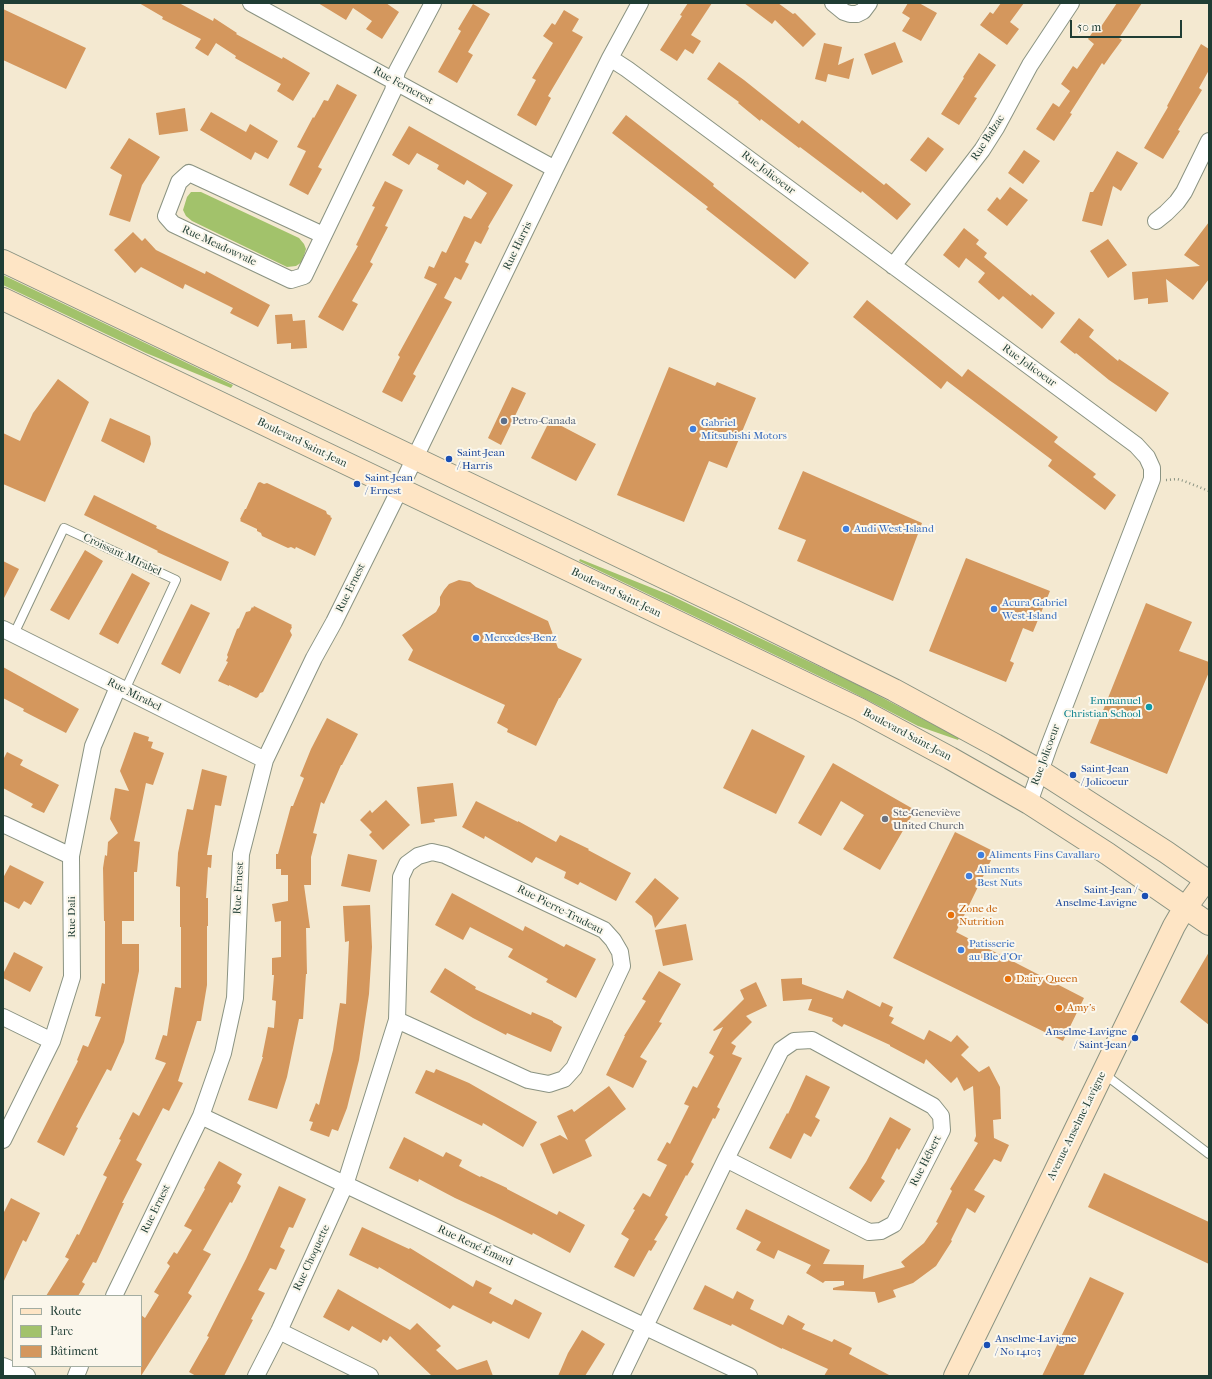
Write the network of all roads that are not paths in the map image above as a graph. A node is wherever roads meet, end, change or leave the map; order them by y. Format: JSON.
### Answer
{"nodes":[{"id":1,"x":251,"y":3,"type":"edge"},
{"id":2,"x":433,"y":3,"type":"edge"},
{"id":3,"x":640,"y":3,"type":"edge"},
{"id":4,"x":833,"y":3,"type":"edge"},
{"id":5,"x":869,"y":3,"type":"edge"},
{"id":6,"x":1072,"y":3,"type":"edge"},
{"id":7,"x":610,"y":58,"type":"junction"},
{"id":8,"x":395,"y":82,"type":"junction"},
{"id":9,"x":1209,"y":141,"type":"edge"},
{"id":10,"x":555,"y":169,"type":"junction"},
{"id":11,"x":1156,"y":221,"type":"dead end"},
{"id":12,"x":323,"y":235,"type":"junction"},
{"id":13,"x":3,"y":261,"type":"edge"},
{"id":14,"x":893,"y":266,"type":"junction"},
{"id":15,"x":3,"y":299,"type":"edge"},
{"id":16,"x":415,"y":458,"type":"junction"},
{"id":17,"x":399,"y":490,"type":"junction"},
{"id":18,"x":9,"y":632,"type":"edge"},
{"id":19,"x":121,"y":688,"type":"junction"},
{"id":20,"x":265,"y":760,"type":"junction"},
{"id":21,"x":1040,"y":771,"type":"junction"},
{"id":22,"x":1029,"y":803,"type":"junction"},
{"id":23,"x":3,"y":824,"type":"edge"},
{"id":24,"x":71,"y":856,"type":"junction"},
{"id":25,"x":1208,"y":881,"type":"edge"},
{"id":26,"x":1186,"y":908,"type":"junction"},
{"id":27,"x":1209,"y":924,"type":"edge"},
{"id":28,"x":3,"y":1017,"type":"edge"},
{"id":29,"x":397,"y":1020,"type":"junction"},
{"id":30,"x":52,"y":1041,"type":"junction"},
{"id":31,"x":1102,"y":1073,"type":"junction"},
{"id":32,"x":201,"y":1116,"type":"junction"},
{"id":33,"x":3,"y":1140,"type":"edge"},
{"id":34,"x":1209,"y":1154,"type":"edge"},
{"id":35,"x":726,"y":1158,"type":"junction"},
{"id":36,"x":346,"y":1185,"type":"junction"},
{"id":37,"x":114,"y":1295,"type":"edge"},
{"id":38,"x":645,"y":1327,"type":"junction"},
{"id":39,"x":279,"y":1331,"type":"junction"},
{"id":40,"x":3,"y":1366,"type":"edge"},
{"id":41,"x":27,"y":1376,"type":"edge"},
{"id":42,"x":256,"y":1376,"type":"edge"},
{"id":43,"x":370,"y":1376,"type":"edge"},
{"id":44,"x":622,"y":1376,"type":"edge"},
{"id":45,"x":749,"y":1376,"type":"edge"},
{"id":46,"x":955,"y":1376,"type":"edge"}],
"edges":[{"from":1,"to":8,"type":"street","name":"Rue Ferncrest"},
{"from":2,"to":8,"type":"street","name":"Rue Meadowvale"},
{"from":3,"to":7,"type":"street","name":"Rue Harris"},
{"from":4,"to":5,"type":"street"},
{"from":6,"to":14,"type":"street","name":"Rue Balzac"},
{"from":7,"to":10,"type":"street","name":"Rue Harris"},
{"from":7,"to":14,"type":"street","name":"Rue Jolicoeur"},
{"from":8,"to":10,"type":"street","name":"Rue Ferncrest"},
{"from":8,"to":12,"type":"street","name":"Rue Meadowvale"},
{"from":9,"to":11,"type":"street"},
{"from":10,"to":16,"type":"street","name":"Rue Harris"},
{"from":12,"to":12,"type":"street","name":"Rue Meadowvale"},
{"from":13,"to":16,"type":"main road"},
{"from":14,"to":21,"type":"street","name":"Rue Jolicoeur"},
{"from":15,"to":17,"type":"main road","name":"Boulevard Saint-Jean"},
{"from":16,"to":17,"type":"street","name":"Rue Harris"},
{"from":16,"to":21,"type":"main road"},
{"from":17,"to":20,"type":"street","name":"Rue Ernest"},
{"from":17,"to":22,"type":"main road","name":"Boulevard Saint-Jean"},
{"from":18,"to":19,"type":"street","name":"Rue Mirabel"},
{"from":18,"to":19,"type":"lane","name":"Croissant MIrabel"},
{"from":19,"to":20,"type":"street","name":"Rue Mirabel"},
{"from":19,"to":24,"type":"street","name":"Rue Dali"},
{"from":20,"to":32,"type":"street","name":"Rue Ernest"},
{"from":21,"to":22,"type":"street","name":"Rue Jolicoeur"},
{"from":21,"to":25,"type":"main road"},
{"from":22,"to":26,"type":"main road","name":"Boulevard Saint-Jean"},
{"from":23,"to":24,"type":"street"},
{"from":24,"to":30,"type":"street","name":"Rue Dali"},
{"from":25,"to":26,"type":"main road","name":"Avenue Anselme-Lavigne"},
{"from":26,"to":27,"type":"main road","name":"Boulevard Saint-Jean"},
{"from":26,"to":31,"type":"main road","name":"Avenue Anselme-Lavigne"},
{"from":28,"to":30,"type":"street"},
{"from":29,"to":29,"type":"street","name":"Rue Pierre-Trudeau"},
{"from":29,"to":36,"type":"street","name":"Rue Pierre-Trudeau"},
{"from":30,"to":33,"type":"street","name":"Rue Dali"},
{"from":31,"to":34,"type":"lane"},
{"from":31,"to":46,"type":"main road","name":"Avenue Anselme-Lavigne"},
{"from":32,"to":36,"type":"street","name":"Rue René-Émard"},
{"from":32,"to":37,"type":"street","name":"Rue Ernest"},
{"from":35,"to":35,"type":"street","name":"Rue Hébert"},
{"from":35,"to":38,"type":"street","name":"Rue Hébert"},
{"from":36,"to":38,"type":"street","name":"Rue René-Émard"},
{"from":36,"to":39,"type":"street","name":"Rue Choquette"},
{"from":38,"to":44,"type":"street","name":"Rue Hébert"},
{"from":38,"to":45,"type":"street","name":"Rue René-Émard"},
{"from":39,"to":42,"type":"street","name":"Rue Choquette"},
{"from":39,"to":43,"type":"street"},
{"from":40,"to":41,"type":"street"}]}
